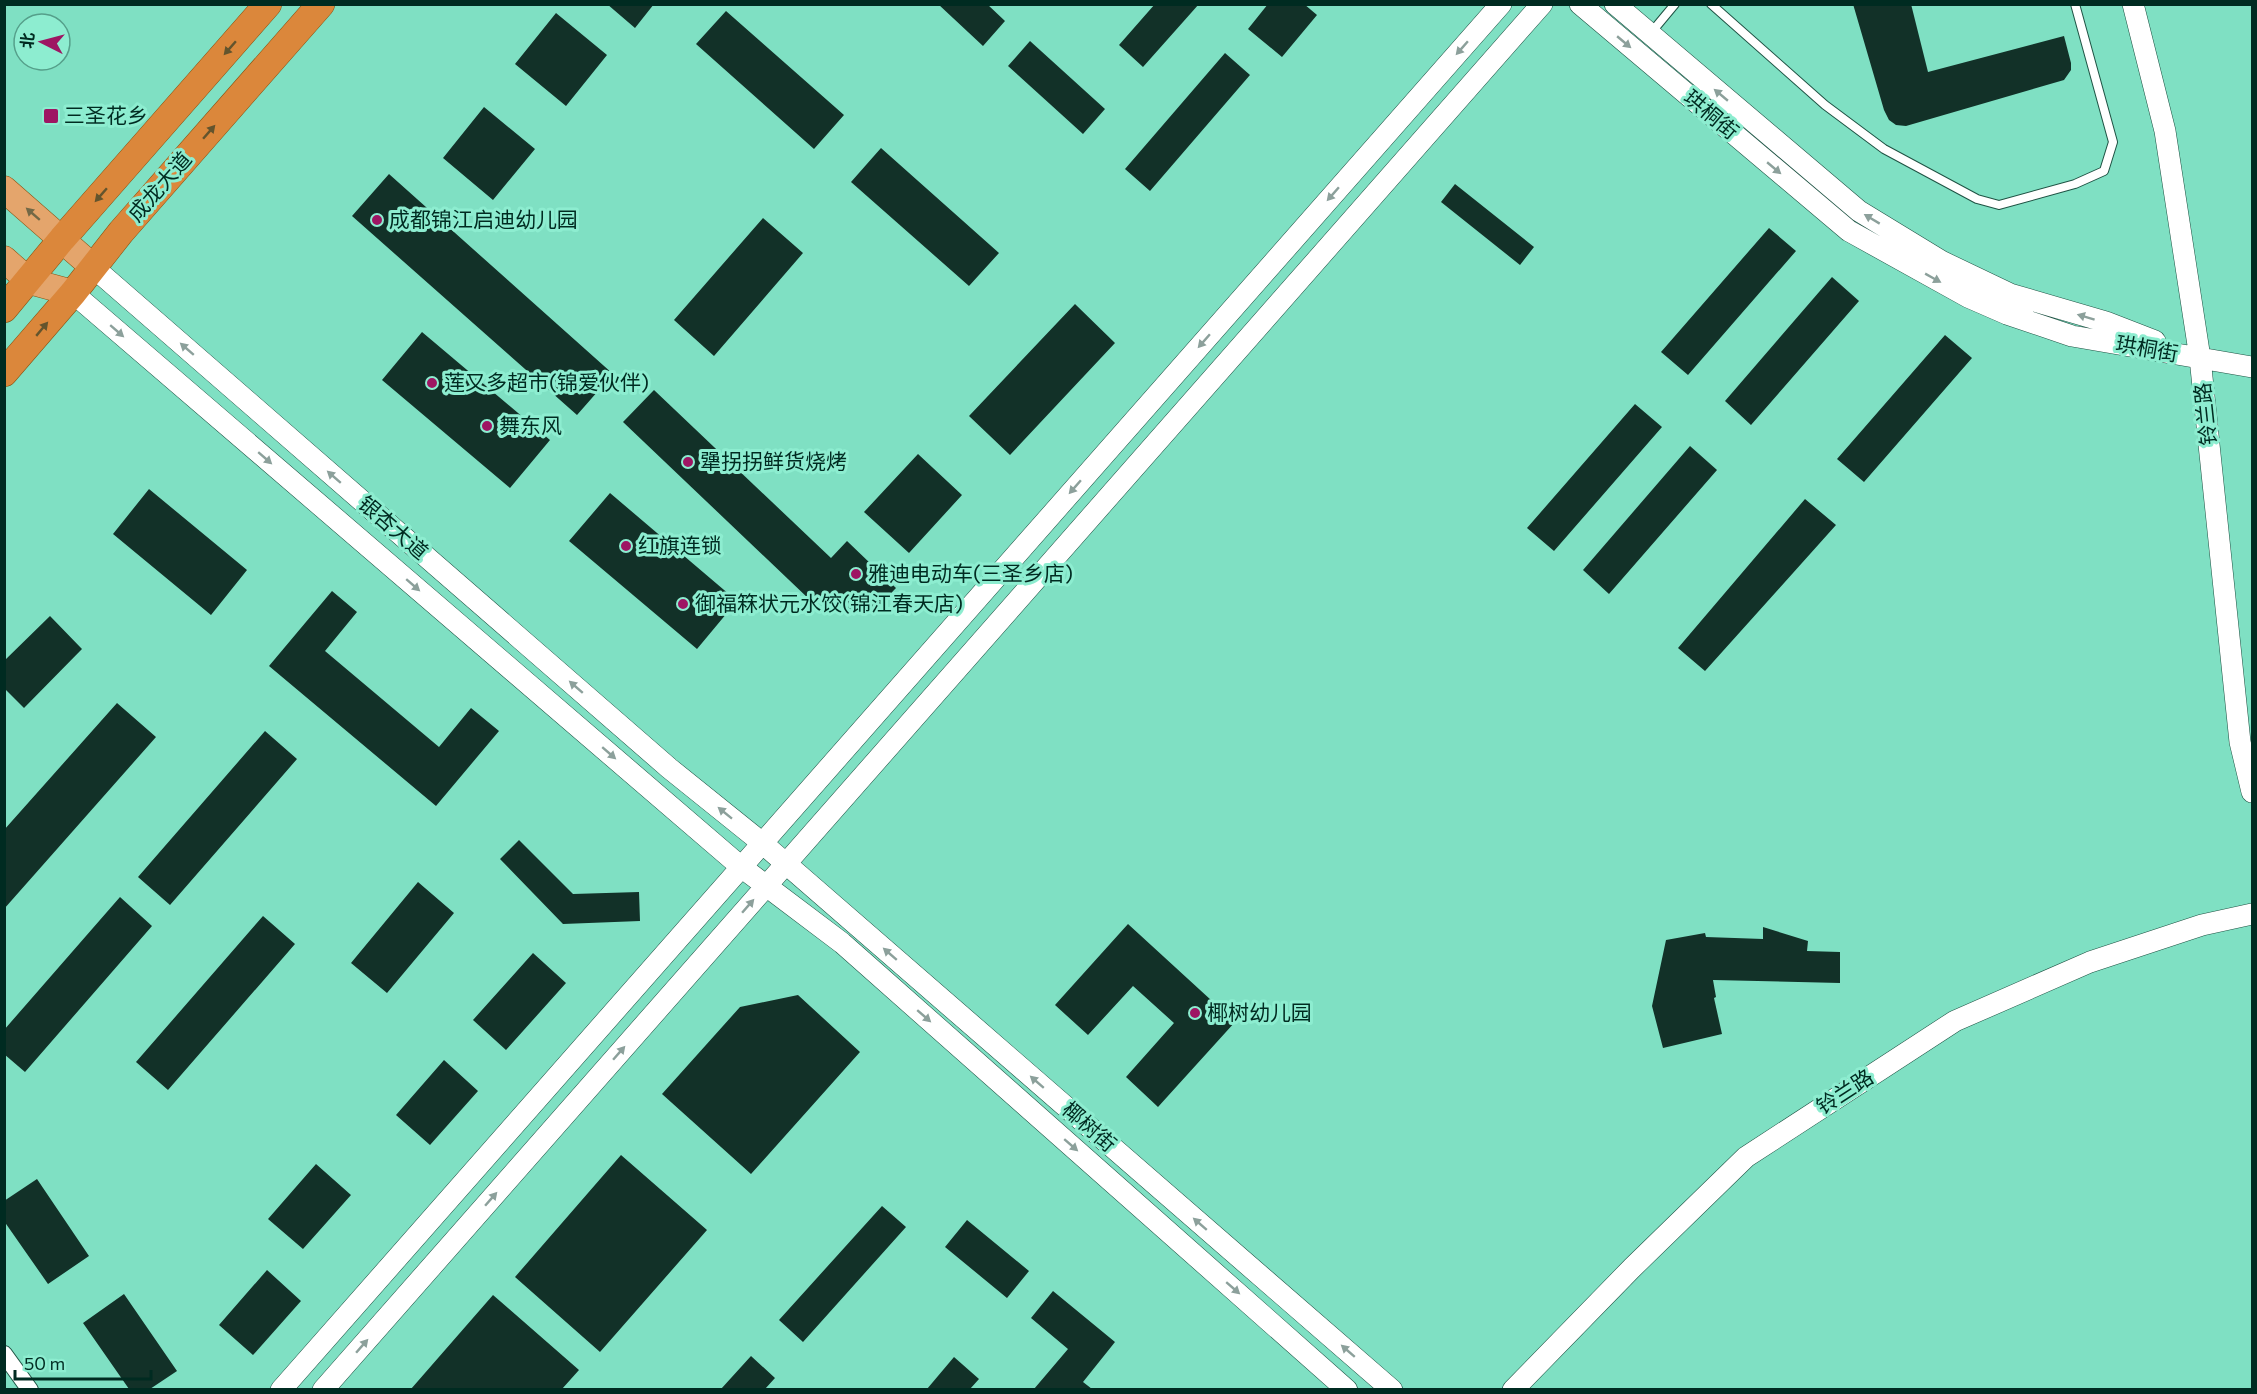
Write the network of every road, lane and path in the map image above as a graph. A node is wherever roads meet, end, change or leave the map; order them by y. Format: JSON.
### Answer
{"nodes":[{"id":1,"x":268,"y":4,"type":"edge"},
{"id":2,"x":321,"y":4,"type":"edge"},
{"id":3,"x":1501,"y":4,"type":"edge"},
{"id":4,"x":1542,"y":4,"type":"edge"},
{"id":5,"x":1580,"y":4,"type":"edge"},
{"id":6,"x":1615,"y":4,"type":"edge"},
{"id":7,"x":1675,"y":4,"type":"edge"},
{"id":8,"x":1711,"y":4,"type":"edge"},
{"id":9,"x":2075,"y":4,"type":"edge"},
{"id":10,"x":2133,"y":4,"type":"edge"},
{"id":11,"x":1649,"y":34,"type":"junction"},
{"id":12,"x":4,"y":189,"type":"edge"},
{"id":13,"x":62,"y":239,"type":"junction"},
{"id":14,"x":4,"y":259,"type":"edge"},
{"id":15,"x":93,"y":267,"type":"junction"},
{"id":16,"x":29,"y":281,"type":"junction"},
{"id":17,"x":73,"y":293,"type":"junction"},
{"id":18,"x":4,"y":309,"type":"edge"},
{"id":19,"x":2200,"y":358,"type":"junction"},
{"id":20,"x":2253,"y":367,"type":"edge"},
{"id":21,"x":4,"y":373,"type":"edge"},
{"id":22,"x":2253,"y":792,"type":"edge"},
{"id":23,"x":761,"y":843,"type":"junction"},
{"id":24,"x":786,"y":864,"type":"junction"},
{"id":25,"x":740,"y":866,"type":"junction"},
{"id":26,"x":765,"y":886,"type":"junction"},
{"id":27,"x":2253,"y":914,"type":"edge"},
{"id":28,"x":4,"y":1354,"type":"edge"},
{"id":29,"x":30,"y":1389,"type":"edge"},
{"id":30,"x":280,"y":1389,"type":"edge"},
{"id":31,"x":323,"y":1389,"type":"edge"},
{"id":32,"x":1347,"y":1389,"type":"edge"},
{"id":33,"x":1392,"y":1389,"type":"edge"},
{"id":34,"x":1513,"y":1389,"type":"edge"}],
"edges":[{"from":1,"to":13,"type":"highway","name":"成龙大道","one_way":true},
{"from":15,"to":2,"type":"highway","name":"成龙大道","one_way":true},
{"from":3,"to":23,"type":"street","one_way":true},
{"from":4,"to":24,"type":"street"},
{"from":5,"to":19,"type":"street","name":"珙桐街","one_way":true},
{"from":6,"to":11,"type":"street","name":"珙桐街"},
{"from":7,"to":11,"type":"lane"},
{"from":8,"to":9,"type":"lane"},
{"from":10,"to":19,"type":"street","name":"铃兰路"},
{"from":19,"to":11,"type":"street","name":"珙桐街","one_way":true},
{"from":13,"to":12,"type":"main road","name":"银杏大道","one_way":true},
{"from":13,"to":15,"type":"main road","name":"银杏大道"},
{"from":13,"to":16,"type":"highway","name":"成龙大道"},
{"from":14,"to":16,"type":"main road","name":"银杏大道"},
{"from":15,"to":17,"type":"highway","name":"成龙大道"},
{"from":23,"to":15,"type":"street","name":"银杏大道","one_way":true},
{"from":16,"to":17,"type":"main road","name":"银杏大道"},
{"from":16,"to":18,"type":"highway","name":"成龙大道"},
{"from":21,"to":17,"type":"highway","name":"成龙大道","one_way":true},
{"from":17,"to":25,"type":"street","name":"银杏大道","one_way":true},
{"from":19,"to":20,"type":"street"},
{"from":19,"to":22,"type":"street","name":"铃兰路"},
{"from":23,"to":24,"type":"street","name":"银杏大道"},
{"from":23,"to":25,"type":"street"},
{"from":24,"to":26,"type":"street"},
{"from":33,"to":24,"type":"street","name":"椰树街","one_way":true},
{"from":25,"to":26,"type":"street","name":"银杏大道"},
{"from":25,"to":30,"type":"street"},
{"from":31,"to":26,"type":"street","one_way":true},
{"from":26,"to":32,"type":"street","name":"椰树街","one_way":true},
{"from":27,"to":34,"type":"street","name":"铃兰路"},
{"from":28,"to":29,"type":"street"}]}
